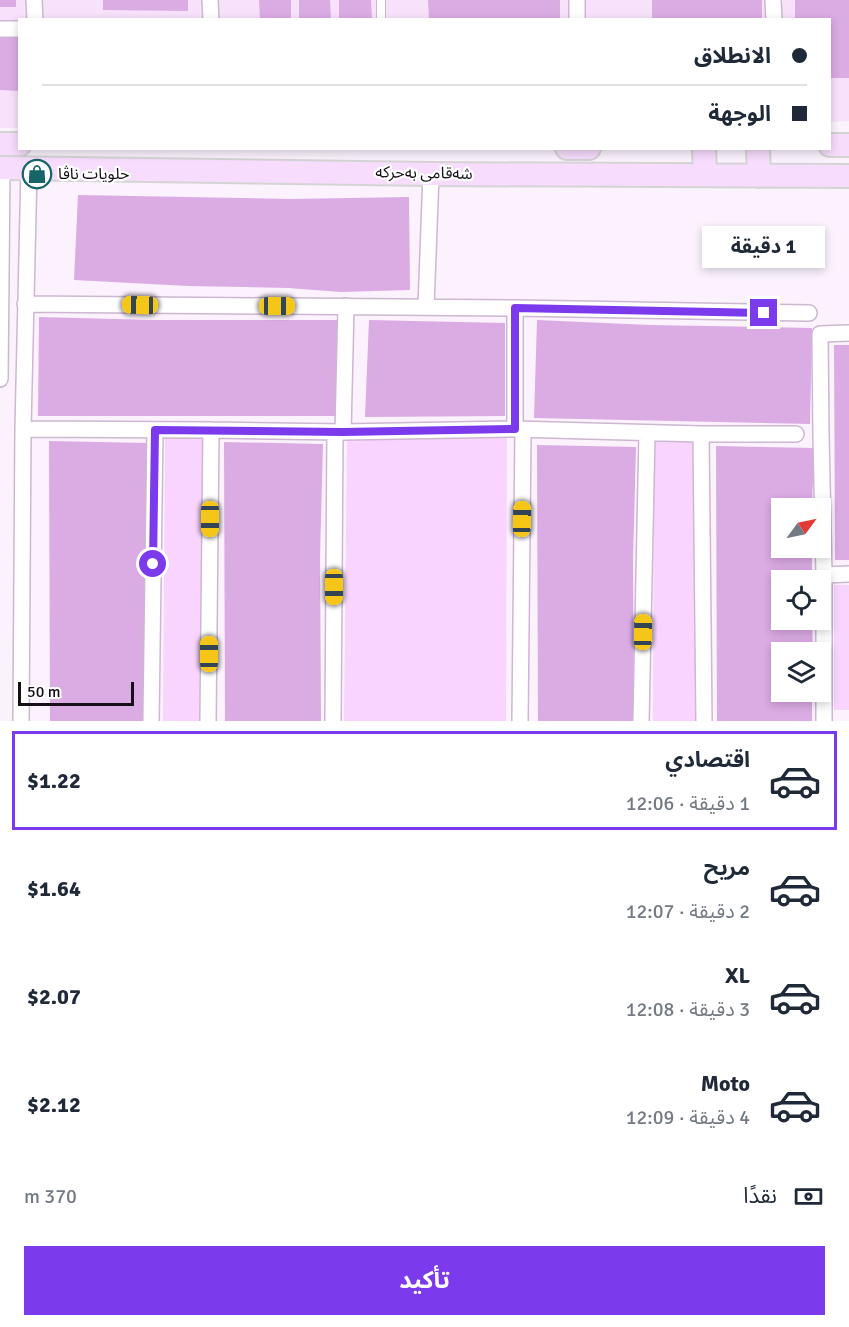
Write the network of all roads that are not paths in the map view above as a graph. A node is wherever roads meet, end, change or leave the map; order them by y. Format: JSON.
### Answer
{"nodes":[{"id":1,"x":34,"y":0,"type":"edge"},
{"id":2,"x":210,"y":0,"type":"edge"},
{"id":3,"x":381,"y":0,"type":"edge"},
{"id":4,"x":577,"y":0,"type":"edge"},
{"id":5,"x":773,"y":0,"type":"edge"},
{"id":6,"x":35,"y":18,"type":"edge"},
{"id":7,"x":211,"y":18,"type":"edge"},
{"id":8,"x":381,"y":18,"type":"edge"},
{"id":9,"x":577,"y":18,"type":"edge"},
{"id":10,"x":774,"y":18,"type":"edge"},
{"id":11,"x":0,"y":29,"type":"edge"},
{"id":12,"x":18,"y":29,"type":"edge"},
{"id":13,"x":0,"y":144,"type":"edge"},
{"id":14,"x":18,"y":144,"type":"edge"},
{"id":15,"x":831,"y":145,"type":"edge"},
{"id":16,"x":849,"y":145,"type":"edge"},
{"id":17,"x":705,"y":150,"type":"edge"},
{"id":18,"x":758,"y":150,"type":"edge"},
{"id":19,"x":1,"y":168,"type":"edge"},
{"id":20,"x":29,"y":169,"type":"junction"},
{"id":21,"x":431,"y":174,"type":"junction"},
{"id":22,"x":705,"y":175,"type":"junction"},
{"id":23,"x":759,"y":176,"type":"junction"},
{"id":24,"x":849,"y":176,"type":"edge"},
{"id":25,"x":25,"y":304,"type":"junction"},
{"id":26,"x":346,"y":306,"type":"junction"},
{"id":27,"x":426,"y":307,"type":"junction"},
{"id":28,"x":515,"y":308,"type":"junction"},
{"id":29,"x":809,"y":313,"type":"dead end"},
{"id":30,"x":849,"y":333,"type":"edge"},
{"id":31,"x":0,"y":379,"type":"edge"},
{"id":32,"x":23,"y":429,"type":"junction"},
{"id":33,"x":519,"y":429,"type":"junction"},
{"id":34,"x":155,"y":430,"type":"junction"},
{"id":35,"x":211,"y":430,"type":"junction"},
{"id":36,"x":339,"y":432,"type":"junction"},
{"id":37,"x":647,"y":433,"type":"junction"},
{"id":38,"x":701,"y":434,"type":"junction"},
{"id":39,"x":796,"y":434,"type":"dead end"},
{"id":40,"x":824,"y":570,"type":"edge"},
{"id":41,"x":849,"y":574,"type":"edge"},
{"id":42,"x":831,"y":575,"type":"edge"},
{"id":43,"x":824,"y":630,"type":"edge"},
{"id":44,"x":21,"y":721,"type":"edge"},
{"id":45,"x":151,"y":721,"type":"edge"},
{"id":46,"x":208,"y":721,"type":"edge"},
{"id":47,"x":333,"y":721,"type":"edge"},
{"id":48,"x":520,"y":721,"type":"edge"},
{"id":49,"x":641,"y":721,"type":"edge"},
{"id":50,"x":704,"y":721,"type":"edge"},
{"id":51,"x":824,"y":721,"type":"edge"}],
"edges":[{"from":1,"to":6,"type":"street"},
{"from":2,"to":7,"type":"street"},
{"from":3,"to":8,"type":"lane"},
{"from":4,"to":9,"type":"street"},
{"from":5,"to":10,"type":"street"},
{"from":11,"to":12,"type":"street"},
{"from":13,"to":14,"type":"main road"},
{"from":15,"to":16,"type":"main road"},
{"from":17,"to":22,"type":"main road"},
{"from":18,"to":23,"type":"main road"},
{"from":19,"to":20,"type":"main road","name":"شەقامی بەحرکە"},
{"from":19,"to":31,"type":"street"},
{"from":20,"to":21,"type":"main road","name":"شەقامی بەحرکە"},
{"from":20,"to":25,"type":"street"},
{"from":21,"to":22,"type":"main road","name":"شەقامی بەحرکە"},
{"from":21,"to":27,"type":"street"},
{"from":22,"to":23,"type":"main road","name":"شەقامی بەحرکە"},
{"from":23,"to":24,"type":"main road","name":"شەقامی بەحرکە"},
{"from":25,"to":26,"type":"street"},
{"from":25,"to":32,"type":"street"},
{"from":26,"to":27,"type":"street"},
{"from":26,"to":36,"type":"street"},
{"from":27,"to":28,"type":"street"},
{"from":28,"to":29,"type":"street"},
{"from":28,"to":33,"type":"street"},
{"from":30,"to":40,"type":"street"},
{"from":32,"to":34,"type":"street"},
{"from":32,"to":44,"type":"street"},
{"from":33,"to":36,"type":"street"},
{"from":33,"to":37,"type":"street"},
{"from":33,"to":48,"type":"street"},
{"from":34,"to":35,"type":"street"},
{"from":34,"to":45,"type":"street"},
{"from":35,"to":36,"type":"street"},
{"from":35,"to":46,"type":"street"},
{"from":36,"to":47,"type":"street"},
{"from":37,"to":38,"type":"street"},
{"from":37,"to":49,"type":"street"},
{"from":38,"to":39,"type":"street"},
{"from":38,"to":50,"type":"street"},
{"from":41,"to":42,"type":"street"},
{"from":43,"to":51,"type":"street"}]}
